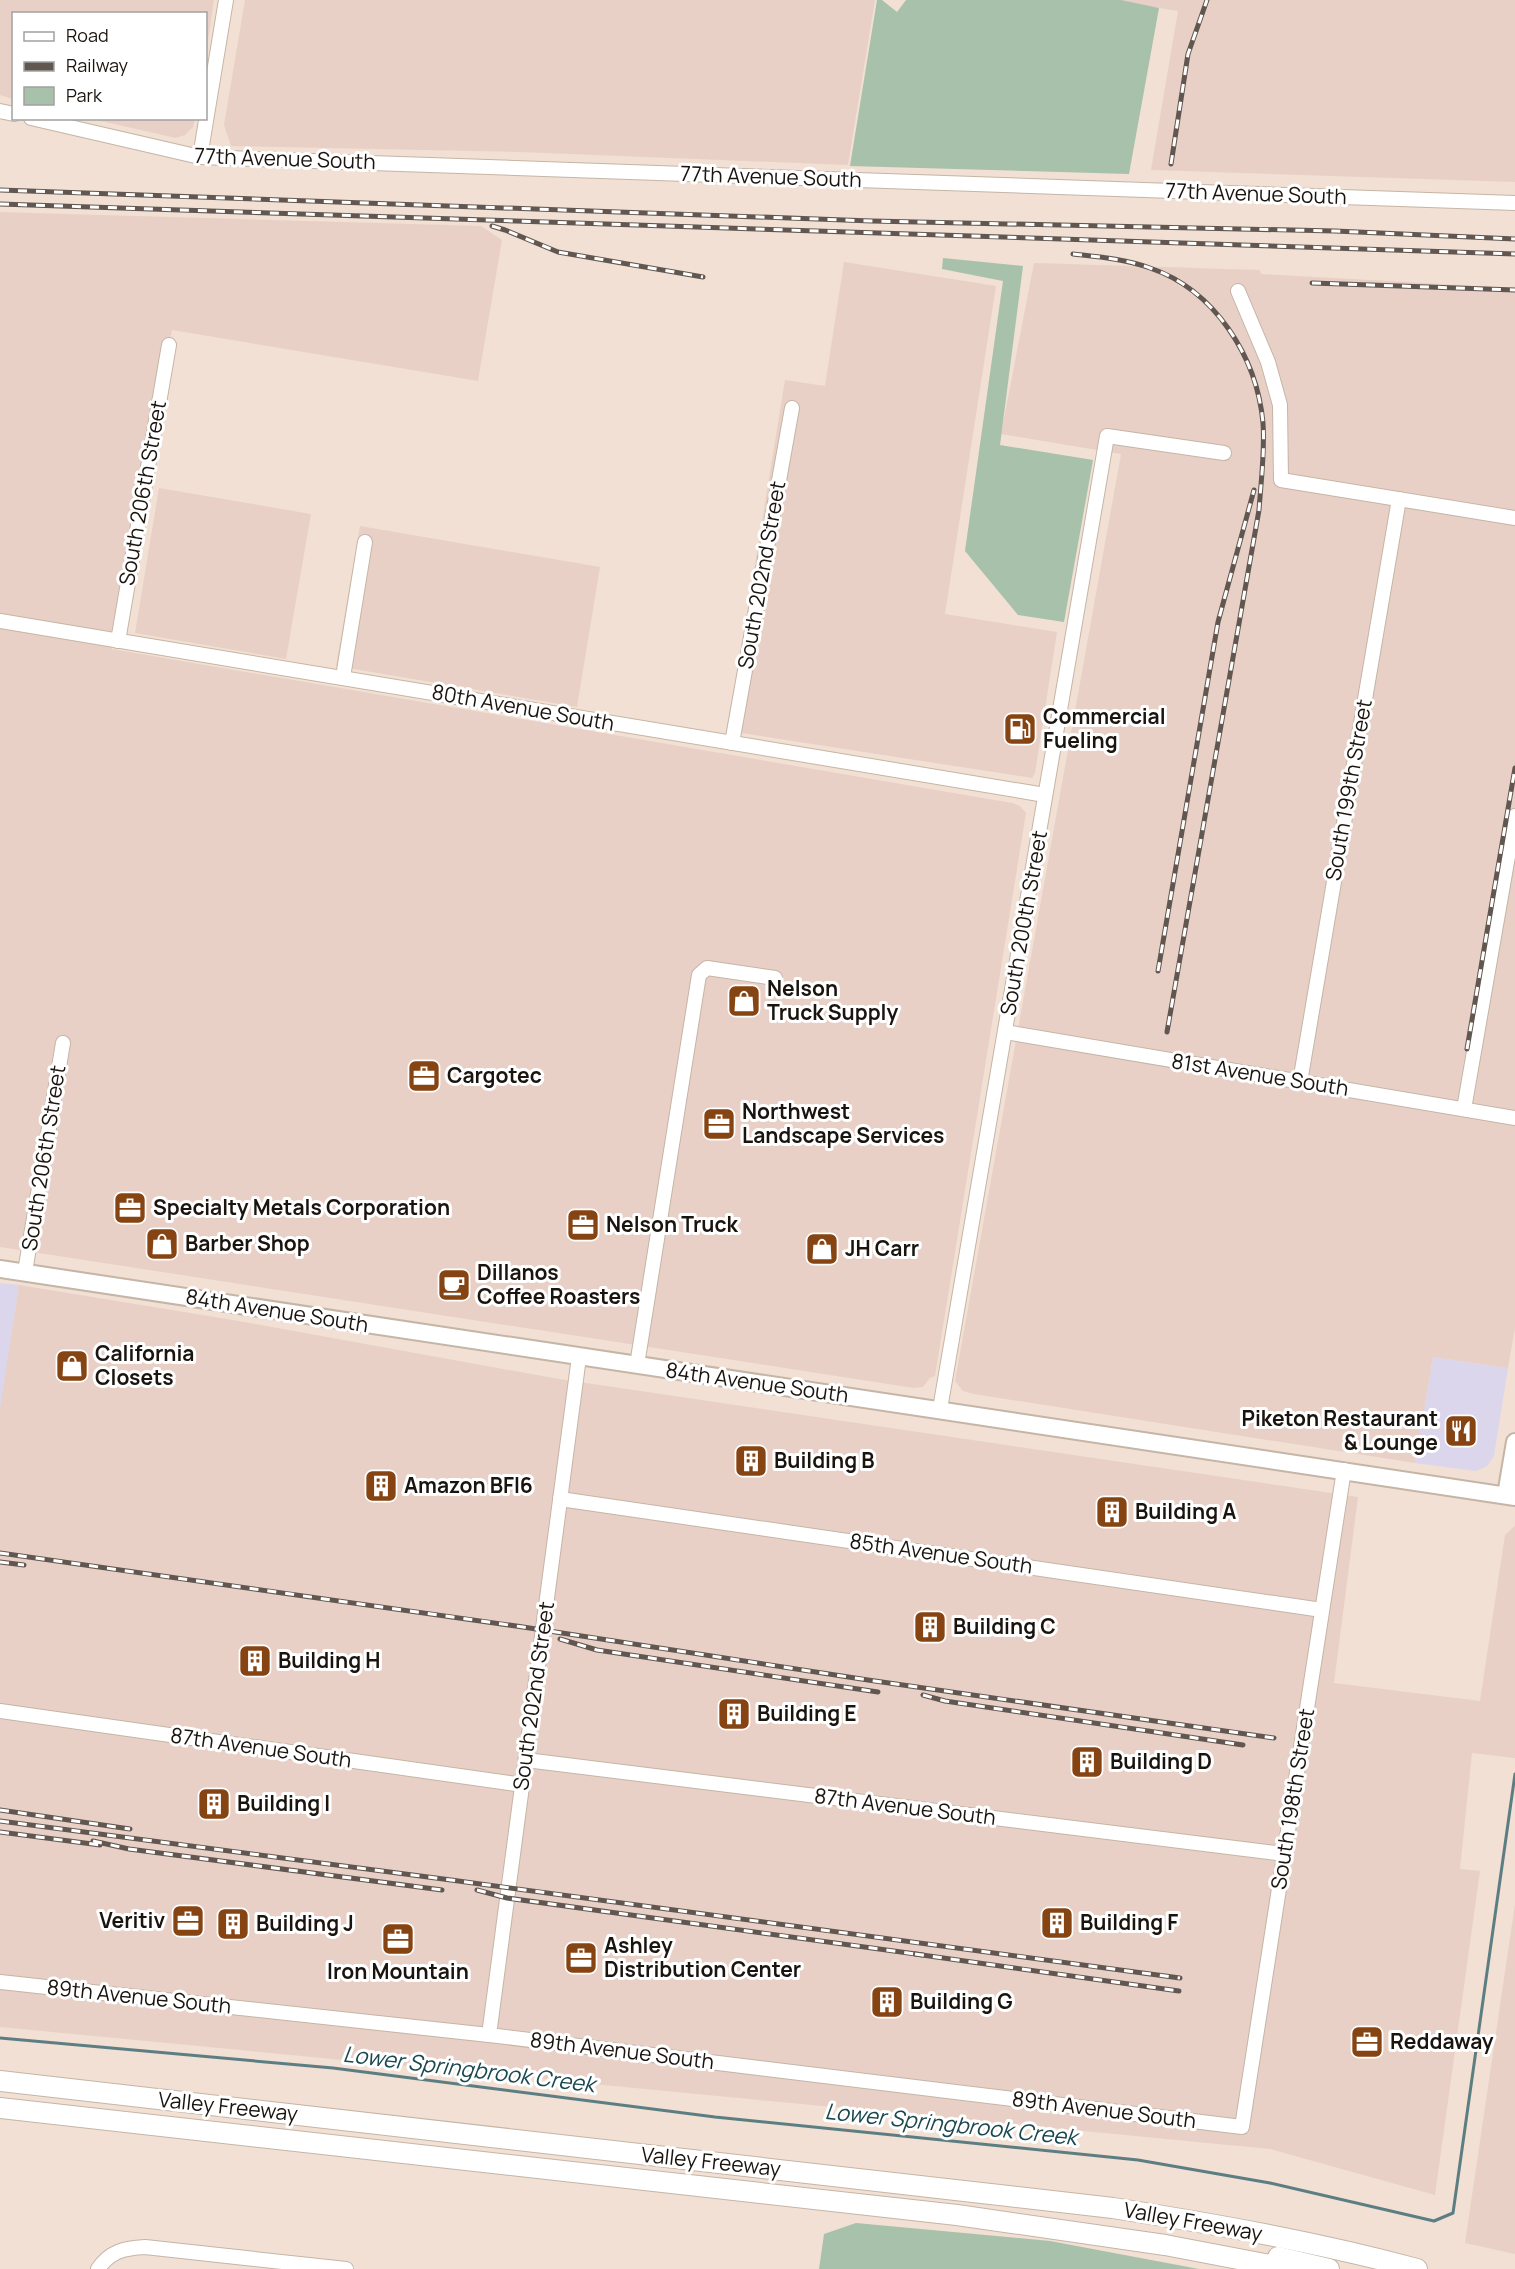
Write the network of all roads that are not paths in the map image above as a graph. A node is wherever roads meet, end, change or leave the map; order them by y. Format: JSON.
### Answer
{"nodes":[{"id":1,"x":226,"y":0,"type":"edge"},
{"id":2,"x":207,"y":115,"type":"edge"},
{"id":3,"x":40,"y":120,"type":"edge"},
{"id":4,"x":206,"y":120,"type":"edge"},
{"id":5,"x":200,"y":157,"type":"junction"},
{"id":6,"x":1515,"y":203,"type":"edge"},
{"id":7,"x":1238,"y":291,"type":"dead end"},
{"id":8,"x":169,"y":345,"type":"dead end"},
{"id":9,"x":792,"y":408,"type":"dead end"},
{"id":10,"x":1224,"y":453,"type":"dead end"},
{"id":11,"x":1399,"y":499,"type":"junction"},
{"id":12,"x":1515,"y":518,"type":"edge"},
{"id":13,"x":365,"y":542,"type":"dead end"},
{"id":14,"x":0,"y":621,"type":"edge"},
{"id":15,"x":118,"y":641,"type":"junction"},
{"id":16,"x":343,"y":678,"type":"junction"},
{"id":17,"x":732,"y":743,"type":"junction"},
{"id":18,"x":1046,"y":795,"type":"junction"},
{"id":19,"x":1515,"y":816,"type":"edge"},
{"id":20,"x":775,"y":978,"type":"dead end"},
{"id":21,"x":1005,"y":1032,"type":"junction"},
{"id":22,"x":63,"y":1043,"type":"dead end"},
{"id":23,"x":1300,"y":1082,"type":"junction"},
{"id":24,"x":1464,"y":1109,"type":"junction"},
{"id":25,"x":1515,"y":1118,"type":"edge"},
{"id":26,"x":0,"y":1269,"type":"edge"},
{"id":27,"x":25,"y":1272,"type":"junction"},
{"id":28,"x":579,"y":1357,"type":"junction"},
{"id":29,"x":636,"y":1365,"type":"junction"},
{"id":30,"x":940,"y":1409,"type":"junction"},
{"id":31,"x":1515,"y":1442,"type":"edge"},
{"id":32,"x":1344,"y":1470,"type":"junction"},
{"id":33,"x":1510,"y":1496,"type":"edge"},
{"id":34,"x":560,"y":1499,"type":"junction"},
{"id":35,"x":1322,"y":1610,"type":"junction"},
{"id":36,"x":0,"y":1711,"type":"edge"},
{"id":37,"x":526,"y":1760,"type":"junction"},
{"id":38,"x":523,"y":1785,"type":"junction"},
{"id":39,"x":1284,"y":1854,"type":"junction"},
{"id":40,"x":0,"y":1982,"type":"edge"},
{"id":41,"x":489,"y":2035,"type":"junction"},
{"id":42,"x":0,"y":2081,"type":"edge"},
{"id":43,"x":0,"y":2108,"type":"edge"},
{"id":44,"x":1242,"y":2127,"type":"joint"},
{"id":45,"x":957,"y":2215,"type":"junction"},
{"id":46,"x":98,"y":2269,"type":"edge"},
{"id":47,"x":345,"y":2269,"type":"edge"},
{"id":48,"x":1291,"y":2269,"type":"edge"},
{"id":49,"x":1329,"y":2269,"type":"edge"},
{"id":50,"x":1417,"y":2269,"type":"edge"}],
"edges":[{"from":1,"to":2,"type":"street"},
{"from":3,"to":5,"type":"street","name":"77th Avenue South"},
{"from":4,"to":5,"type":"street"},
{"from":5,"to":6,"type":"street","name":"77th Avenue South"},
{"from":7,"to":11,"type":"street"},
{"from":8,"to":15,"type":"street","name":"South 206th Street"},
{"from":9,"to":17,"type":"street","name":"South 202nd Street"},
{"from":10,"to":18,"type":"street","name":"South 200th Street"},
{"from":11,"to":12,"type":"street"},
{"from":11,"to":23,"type":"street","name":"South 199th Street"},
{"from":13,"to":16,"type":"street"},
{"from":14,"to":15,"type":"street","name":"80th Avenue South"},
{"from":15,"to":16,"type":"street","name":"80th Avenue South"},
{"from":16,"to":17,"type":"street","name":"80th Avenue South"},
{"from":17,"to":18,"type":"street","name":"80th Avenue South"},
{"from":18,"to":21,"type":"street","name":"South 200th Street"},
{"from":19,"to":24,"type":"street"},
{"from":20,"to":29,"type":"street"},
{"from":21,"to":23,"type":"street","name":"81st Avenue South"},
{"from":21,"to":30,"type":"street","name":"South 200th Street"},
{"from":22,"to":27,"type":"street","name":"South 206th Street"},
{"from":23,"to":24,"type":"street","name":"81st Avenue South"},
{"from":24,"to":25,"type":"street","name":"81st Avenue South"},
{"from":26,"to":27,"type":"main road","name":"84th Avenue South"},
{"from":27,"to":28,"type":"main road","name":"84th Avenue South"},
{"from":28,"to":29,"type":"main road","name":"84th Avenue South"},
{"from":28,"to":34,"type":"street","name":"South 202nd Street"},
{"from":29,"to":30,"type":"main road","name":"84th Avenue South"},
{"from":30,"to":32,"type":"main road","name":"84th Avenue South"},
{"from":31,"to":33,"type":"main road"},
{"from":32,"to":33,"type":"main road","name":"84th Avenue South"},
{"from":32,"to":35,"type":"street","name":"South 198th Street"},
{"from":34,"to":35,"type":"street","name":"85th Avenue South"},
{"from":34,"to":37,"type":"street","name":"South 202nd Street"},
{"from":35,"to":39,"type":"street","name":"South 198th Street"},
{"from":36,"to":38,"type":"street","name":"87th Avenue South"},
{"from":37,"to":38,"type":"street","name":"South 202nd Street"},
{"from":37,"to":39,"type":"street","name":"87th Avenue South"},
{"from":38,"to":41,"type":"street","name":"South 202nd Street"},
{"from":39,"to":44,"type":"street","name":"South 198th Street"},
{"from":40,"to":41,"type":"street","name":"89th Avenue South"},
{"from":41,"to":44,"type":"street","name":"89th Avenue South"},
{"from":42,"to":50,"type":"highway","name":"Valley Freeway"},
{"from":43,"to":45,"type":"highway","name":"Valley Freeway"},
{"from":45,"to":48,"type":"highway","name":"Valley Freeway"},
{"from":45,"to":49,"type":"highway"},
{"from":46,"to":47,"type":"street"}]}
